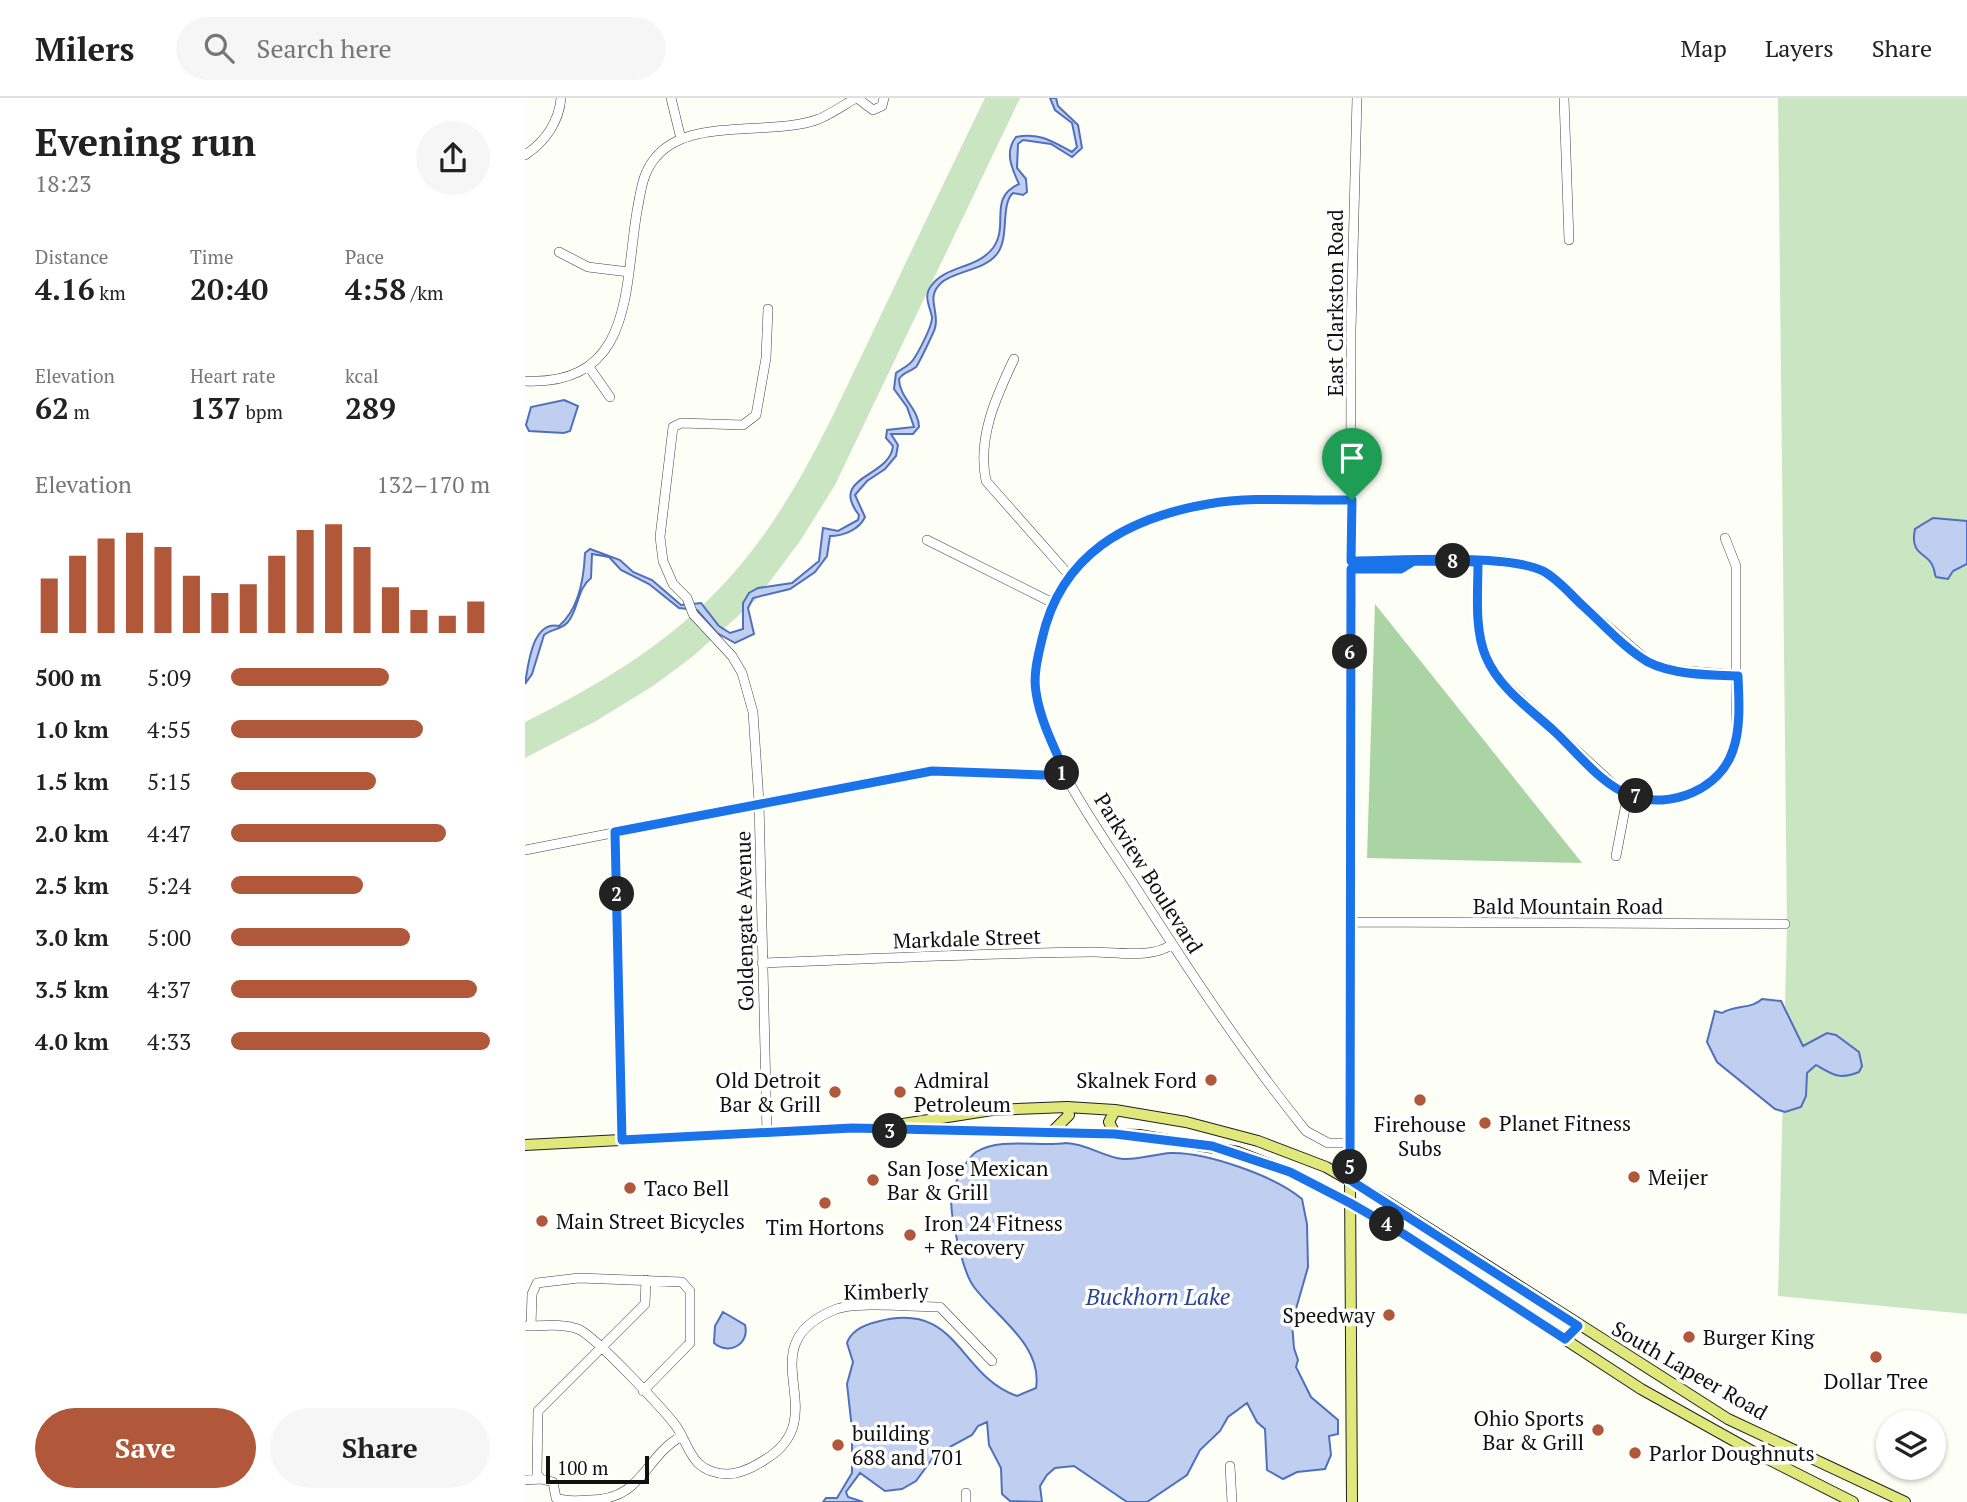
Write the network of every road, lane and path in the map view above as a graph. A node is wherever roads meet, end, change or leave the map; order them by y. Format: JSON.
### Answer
{"nodes":[{"id":1,"x":561,"y":98,"type":"edge"},
{"id":2,"x":671,"y":98,"type":"edge"},
{"id":3,"x":856,"y":98,"type":"edge"},
{"id":4,"x":884,"y":98,"type":"edge"},
{"id":5,"x":1357,"y":98,"type":"edge"},
{"id":6,"x":1564,"y":98,"type":"edge"},
{"id":7,"x":681,"y":139,"type":"junction"},
{"id":8,"x":525,"y":155,"type":"edge"},
{"id":9,"x":1569,"y":240,"type":"dead end"},
{"id":10,"x":559,"y":252,"type":"dead end"},
{"id":11,"x":629,"y":272,"type":"junction"},
{"id":12,"x":768,"y":309,"type":"dead end"},
{"id":13,"x":1014,"y":359,"type":"dead end"},
{"id":14,"x":589,"y":367,"type":"junction"},
{"id":15,"x":525,"y":381,"type":"edge"},
{"id":16,"x":610,"y":397,"type":"dead end"},
{"id":17,"x":1352,"y":500,"type":"junction"},
{"id":18,"x":1725,"y":538,"type":"dead end"},
{"id":19,"x":927,"y":540,"type":"dead end"},
{"id":20,"x":1478,"y":562,"type":"junction"},
{"id":21,"x":1351,"y":565,"type":"junction"},
{"id":22,"x":1069,"y":575,"type":"junction"},
{"id":23,"x":1053,"y":603,"type":"junction"},
{"id":24,"x":1738,"y":676,"type":"junction"},
{"id":25,"x":1065,"y":772,"type":"junction"},
{"id":26,"x":1628,"y":793,"type":"junction"},
{"id":27,"x":759,"y":802,"type":"junction"},
{"id":28,"x":615,"y":832,"type":"junction"},
{"id":29,"x":525,"y":850,"type":"edge"},
{"id":30,"x":1616,"y":856,"type":"dead end"},
{"id":31,"x":1349,"y":922,"type":"junction"},
{"id":32,"x":1786,"y":924,"type":"dead end"},
{"id":33,"x":1171,"y":944,"type":"junction"},
{"id":34,"x":762,"y":963,"type":"junction"},
{"id":35,"x":1067,"y":1107,"type":"junction"},
{"id":36,"x":1115,"y":1110,"type":"junction"},
{"id":37,"x":870,"y":1129,"type":"junction"},
{"id":38,"x":1052,"y":1132,"type":"junction"},
{"id":39,"x":767,"y":1134,"type":"junction"},
{"id":40,"x":1115,"y":1134,"type":"junction"},
{"id":41,"x":622,"y":1140,"type":"junction"},
{"id":42,"x":1349,"y":1143,"type":"junction"},
{"id":43,"x":525,"y":1145,"type":"edge"},
{"id":44,"x":1350,"y":1180,"type":"junction"},
{"id":45,"x":1350,"y":1203,"type":"junction"},
{"id":46,"x":1432,"y":1253,"type":"junction"},
{"id":47,"x":646,"y":1280,"type":"junction"},
{"id":48,"x":1526,"y":1292,"type":"junction"},
{"id":49,"x":528,"y":1326,"type":"edge"},
{"id":50,"x":1578,"y":1326,"type":"junction"},
{"id":51,"x":1565,"y":1339,"type":"junction"},
{"id":52,"x":602,"y":1348,"type":"junction"},
{"id":53,"x":992,"y":1362,"type":"dead end"},
{"id":54,"x":643,"y":1391,"type":"junction"},
{"id":55,"x":682,"y":1436,"type":"junction"},
{"id":56,"x":1230,"y":1466,"type":"dead end"},
{"id":57,"x":541,"y":1479,"type":"junction"},
{"id":58,"x":525,"y":1480,"type":"edge"},
{"id":59,"x":562,"y":1502,"type":"edge"},
{"id":60,"x":1231,"y":1502,"type":"edge"},
{"id":61,"x":1352,"y":1502,"type":"edge"},
{"id":62,"x":1853,"y":1502,"type":"edge"},
{"id":63,"x":1905,"y":1502,"type":"edge"}],
"edges":[{"from":1,"to":8,"type":"street"},
{"from":2,"to":7,"type":"street"},
{"from":3,"to":4,"type":"street"},
{"from":3,"to":7,"type":"street"},
{"from":5,"to":17,"type":"street","name":"East Clarkston Road"},
{"from":6,"to":9,"type":"street"},
{"from":7,"to":11,"type":"street"},
{"from":10,"to":11,"type":"street"},
{"from":11,"to":14,"type":"street"},
{"from":12,"to":27,"type":"street","name":"Goldengate Avenue"},
{"from":13,"to":22,"type":"street"},
{"from":14,"to":15,"type":"street"},
{"from":14,"to":16,"type":"street"},
{"from":17,"to":21,"type":"street","name":"East Clarkston Road"},
{"from":17,"to":22,"type":"street","name":"Parkview Boulevard"},
{"from":18,"to":24,"type":"street"},
{"from":19,"to":23,"type":"street"},
{"from":20,"to":21,"type":"street"},
{"from":20,"to":24,"type":"street"},
{"from":20,"to":26,"type":"street"},
{"from":21,"to":31,"type":"street","name":"East Clarkston Road"},
{"from":22,"to":23,"type":"street","name":"Parkview Boulevard"},
{"from":23,"to":25,"type":"street","name":"Parkview Boulevard"},
{"from":24,"to":26,"type":"street"},
{"from":25,"to":27,"type":"street"},
{"from":25,"to":33,"type":"street","name":"Parkview Boulevard"},
{"from":26,"to":30,"type":"street"},
{"from":27,"to":28,"type":"street"},
{"from":27,"to":34,"type":"street","name":"Goldengate Avenue"},
{"from":28,"to":29,"type":"street"},
{"from":28,"to":41,"type":"street"},
{"from":31,"to":32,"type":"street","name":"Bald Mountain Road"},
{"from":31,"to":42,"type":"street","name":"East Clarkston Road"},
{"from":33,"to":34,"type":"street","name":"Markdale Street"},
{"from":33,"to":42,"type":"street","name":"Parkview Boulevard"},
{"from":34,"to":39,"type":"street","name":"Goldengate Avenue"},
{"from":35,"to":36,"type":"main road","name":"South Lapeer Road"},
{"from":35,"to":37,"type":"main road","name":"South Lapeer Road"},
{"from":35,"to":38,"type":"main road"},
{"from":36,"to":40,"type":"main road"},
{"from":36,"to":44,"type":"main road","name":"South Lapeer Road"},
{"from":37,"to":38,"type":"main road","name":"South Lapeer Road"},
{"from":37,"to":39,"type":"main road","name":"South Lapeer Road"},
{"from":38,"to":40,"type":"main road","name":"South Lapeer Road"},
{"from":39,"to":41,"type":"main road","name":"South Lapeer Road"},
{"from":40,"to":45,"type":"main road","name":"South Lapeer Road"},
{"from":41,"to":43,"type":"main road","name":"South Lapeer Road"},
{"from":42,"to":44,"type":"street","name":"East Clarkston Road"},
{"from":44,"to":45,"type":"main road"},
{"from":44,"to":48,"type":"main road","name":"South Lapeer Road"},
{"from":45,"to":46,"type":"main road","name":"South Lapeer Road"},
{"from":45,"to":61,"type":"main road"},
{"from":46,"to":48,"type":"main road"},
{"from":46,"to":51,"type":"main road","name":"South Lapeer Road"},
{"from":47,"to":49,"type":"street","name":"Kimberly"},
{"from":47,"to":52,"type":"street"},
{"from":47,"to":54,"type":"street","name":"Kimberly"},
{"from":48,"to":50,"type":"main road","name":"South Lapeer Road"},
{"from":49,"to":52,"type":"street","name":"Kimberly"},
{"from":50,"to":51,"type":"main road"},
{"from":50,"to":63,"type":"main road","name":"South Lapeer Road"},
{"from":51,"to":62,"type":"main road","name":"South Lapeer Road"},
{"from":52,"to":54,"type":"street","name":"Kimberly"},
{"from":52,"to":57,"type":"street"},
{"from":53,"to":55,"type":"street","name":"Kimberly"},
{"from":54,"to":55,"type":"street","name":"Kimberly"},
{"from":55,"to":59,"type":"street"},
{"from":56,"to":60,"type":"street"},
{"from":57,"to":58,"type":"street"},
{"from":57,"to":59,"type":"street"}]}
